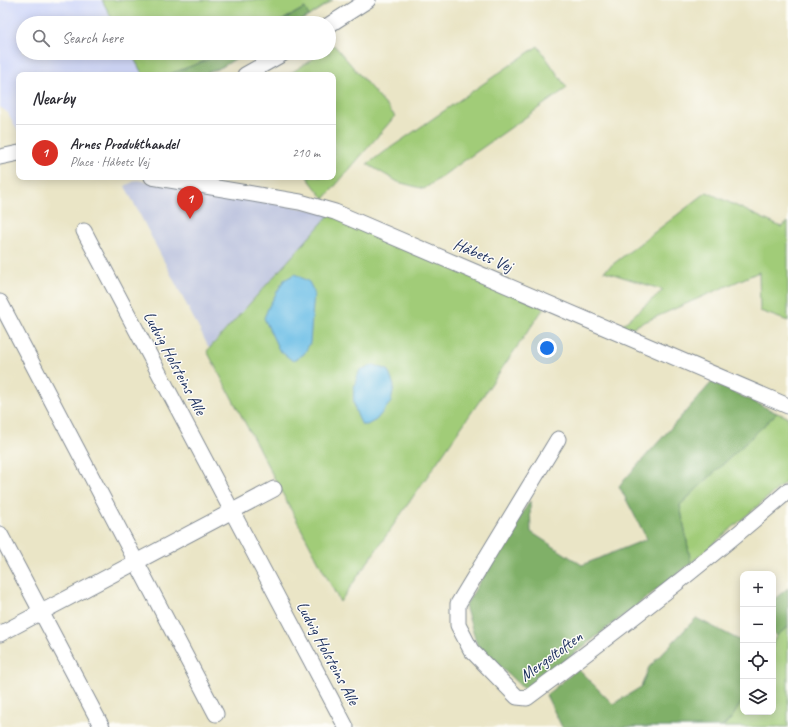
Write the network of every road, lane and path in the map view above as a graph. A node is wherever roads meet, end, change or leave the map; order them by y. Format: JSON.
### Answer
{"nodes":[{"id":1,"x":368,"y":0,"type":"edge"},
{"id":2,"x":336,"y":21,"type":"edge"},
{"id":3,"x":272,"y":60,"type":"edge"},
{"id":4,"x":250,"y":72,"type":"edge"},
{"id":5,"x":16,"y":154,"type":"edge"},
{"id":6,"x":0,"y":157,"type":"edge"},
{"id":7,"x":170,"y":180,"type":"edge"},
{"id":8,"x":84,"y":231,"type":"dead end"},
{"id":9,"x":0,"y":302,"type":"edge"},
{"id":10,"x":788,"y":406,"type":"edge"},
{"id":11,"x":558,"y":440,"type":"dead end"},
{"id":12,"x":274,"y":489,"type":"dead end"},
{"id":13,"x":788,"y":491,"type":"edge"},
{"id":14,"x":232,"y":512,"type":"junction"},
{"id":15,"x":0,"y":534,"type":"edge"},
{"id":16,"x":136,"y":562,"type":"junction"},
{"id":17,"x":41,"y":612,"type":"junction"},
{"id":18,"x":0,"y":634,"type":"edge"},
{"id":19,"x":216,"y":714,"type":"dead end"},
{"id":20,"x":102,"y":727,"type":"edge"},
{"id":21,"x":346,"y":727,"type":"edge"}],
"edges":[{"from":1,"to":2,"type":"street"},
{"from":3,"to":4,"type":"street"},
{"from":5,"to":6,"type":"street"},
{"from":7,"to":10,"type":"street","name":"Håbets Vej"},
{"from":8,"to":14,"type":"street","name":"Ludvig Holsteins Alle"},
{"from":9,"to":16,"type":"street"},
{"from":11,"to":13,"type":"street","name":"Mergeltoften"},
{"from":12,"to":14,"type":"street"},
{"from":14,"to":16,"type":"street"},
{"from":14,"to":21,"type":"street","name":"Ludvig Holsteins Alle"},
{"from":15,"to":17,"type":"street"},
{"from":16,"to":17,"type":"street"},
{"from":16,"to":19,"type":"street"},
{"from":17,"to":18,"type":"street"},
{"from":17,"to":20,"type":"street"}]}
